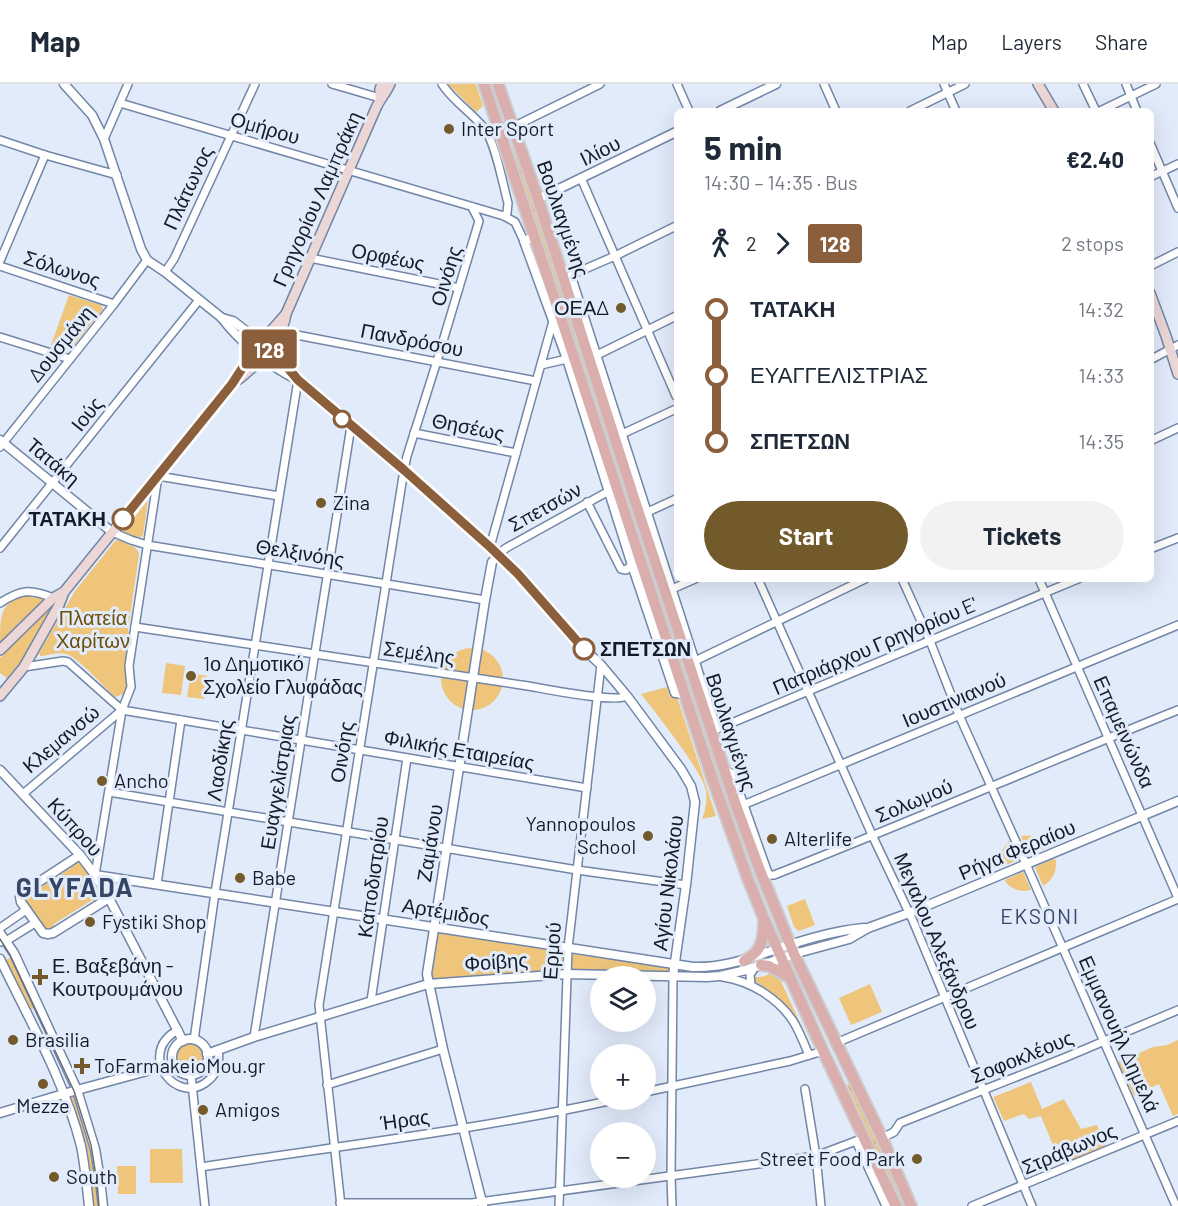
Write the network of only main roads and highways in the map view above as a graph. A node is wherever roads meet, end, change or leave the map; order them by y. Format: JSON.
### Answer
{"nodes":[{"id":1,"x":382,"y":84,"type":"edge"},
{"id":2,"x":390,"y":84,"type":"edge"},
{"id":3,"x":484,"y":84,"type":"edge"},
{"id":4,"x":498,"y":84,"type":"edge"},
{"id":5,"x":1038,"y":84,"type":"edge"},
{"id":6,"x":380,"y":98,"type":"junction"},
{"id":7,"x":1052,"y":108,"type":"edge"},
{"id":8,"x":1154,"y":302,"type":"edge"},
{"id":9,"x":286,"y":314,"type":"junction"},
{"id":10,"x":1174,"y":347,"type":"edge"},
{"id":11,"x":1178,"y":374,"type":"edge"},
{"id":12,"x":232,"y":384,"type":"junction"},
{"id":13,"x":64,"y":592,"type":"junction"},
{"id":14,"x":0,"y":650,"type":"edge"},
{"id":15,"x":0,"y":696,"type":"edge"},
{"id":16,"x":762,"y":855,"type":"road end"},
{"id":17,"x":761,"y":873,"type":"junction"},
{"id":18,"x":764,"y":919,"type":"junction"},
{"id":19,"x":744,"y":961,"type":"road end"},
{"id":20,"x":758,"y":966,"type":"road end"},
{"id":21,"x":791,"y":978,"type":"junction"},
{"id":22,"x":896,"y":1206,"type":"edge"},
{"id":23,"x":911,"y":1206,"type":"edge"}],
"edges":[{"from":1,"to":6,"type":"main road","name":"Γρηγορίου Λαμπράκη"},
{"from":2,"to":6,"type":"main road","name":"Γρηγορίου Λαμπράκη"},
{"from":3,"to":18,"type":"main road","name":"Βουλιαγμένης"},
{"from":4,"to":17,"type":"main road","name":"Βουλιαγμένης"},
{"from":5,"to":7,"type":"main road"},
{"from":6,"to":9,"type":"main road","name":"Γρηγορίου Λαμπράκη"},
{"from":8,"to":10,"type":"main road"},
{"from":9,"to":12,"type":"main road","name":"Γρηγορίου Λαμπράκη"},
{"from":9,"to":12,"type":"main road","name":"Γρηγορίου Λαμπράκη"},
{"from":10,"to":11,"type":"main road"},
{"from":12,"to":13,"type":"main road","name":"Γρηγορίου Λαμπράκη"},
{"from":13,"to":14,"type":"main road","name":"Γρηγορίου Λαμπράκη"},
{"from":13,"to":15,"type":"main road","name":"Γρηγορίου Λαμπράκη"},
{"from":16,"to":17,"type":"main road"},
{"from":17,"to":23,"type":"main road","name":"Βουλιαγμένης"},
{"from":18,"to":19,"type":"main road"},
{"from":18,"to":21,"type":"main road","name":"Βουλιαγμένης"},
{"from":20,"to":21,"type":"main road"},
{"from":21,"to":22,"type":"main road","name":"Βουλιαγμένης"}]}
